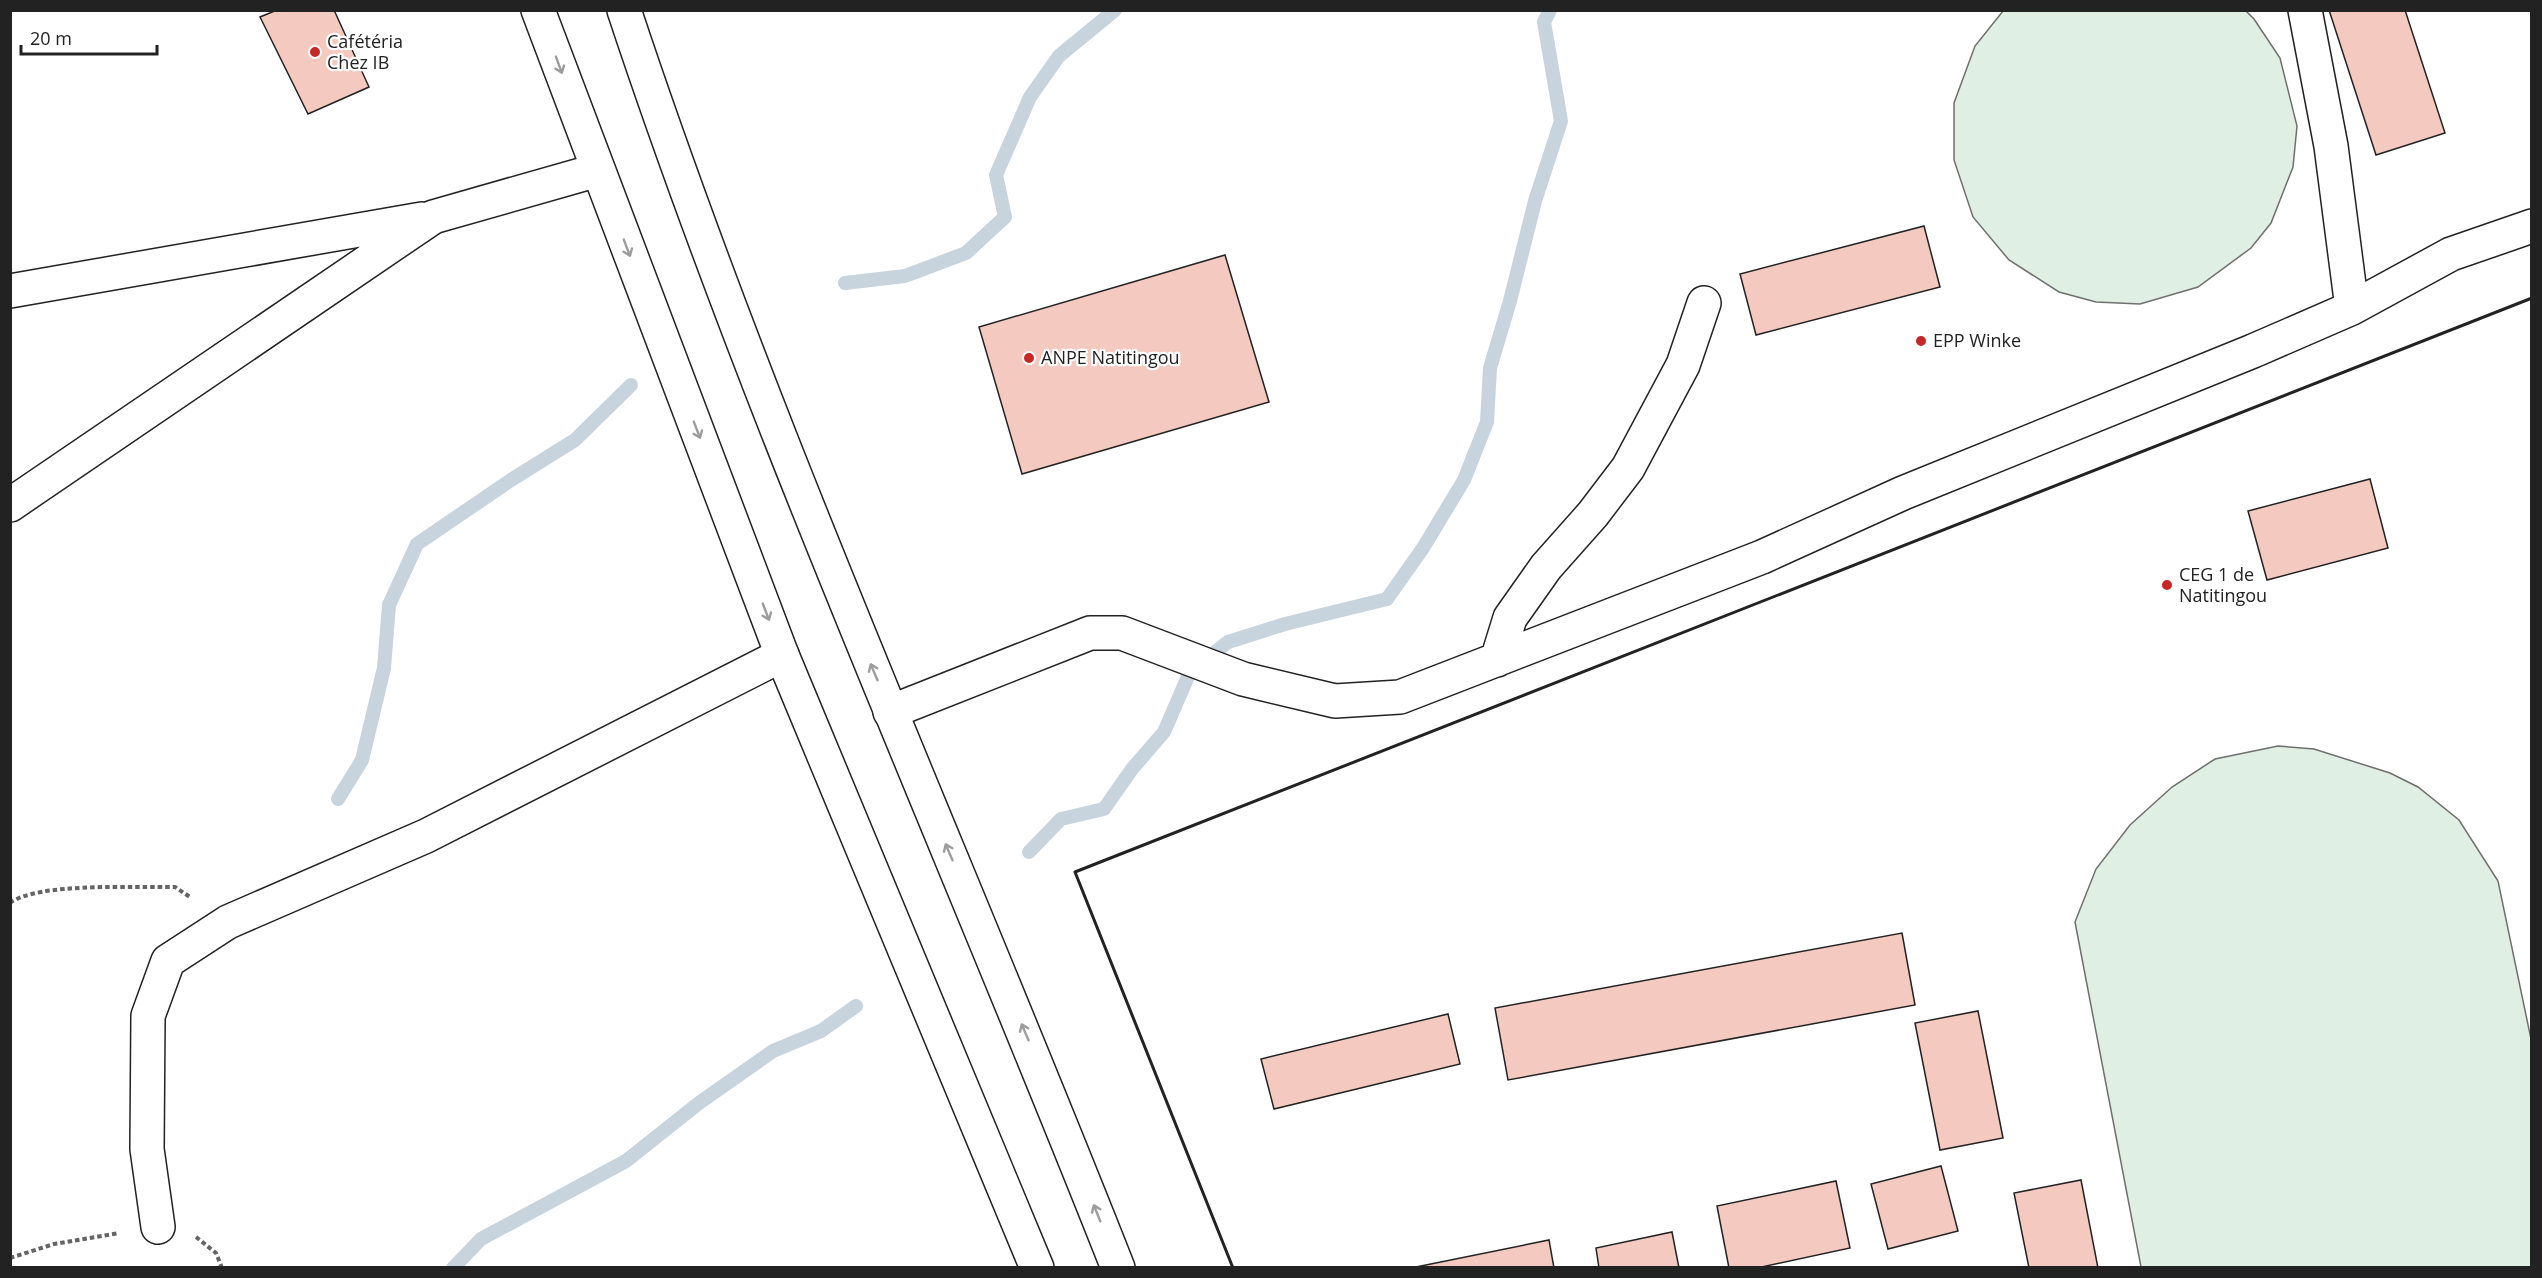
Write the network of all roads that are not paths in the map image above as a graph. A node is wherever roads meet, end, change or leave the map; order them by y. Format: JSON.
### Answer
{"nodes":[{"id":1,"x":538,"y":10,"type":"edge"},
{"id":2,"x":624,"y":10,"type":"edge"},
{"id":3,"x":2305,"y":10,"type":"edge"},
{"id":4,"x":598,"y":170,"type":"junction"},
{"id":5,"x":433,"y":217,"type":"junction"},
{"id":6,"x":2532,"y":226,"type":"edge"},
{"id":7,"x":10,"y":291,"type":"edge"},
{"id":8,"x":1704,"y":303,"type":"dead end"},
{"id":9,"x":2352,"y":308,"type":"junction"},
{"id":10,"x":10,"y":505,"type":"edge"},
{"id":11,"x":782,"y":655,"type":"junction"},
{"id":12,"x":1497,"y":660,"type":"junction"},
{"id":13,"x":890,"y":712,"type":"junction"},
{"id":14,"x":158,"y":1227,"type":"dead end"},
{"id":15,"x":1036,"y":1268,"type":"edge"},
{"id":16,"x":1119,"y":1268,"type":"edge"}],
"edges":[{"from":1,"to":4,"type":"main road","one_way":true},
{"from":13,"to":2,"type":"main road","one_way":true},
{"from":3,"to":9,"type":"main road"},
{"from":4,"to":5,"type":"main road"},
{"from":4,"to":11,"type":"main road","one_way":true},
{"from":5,"to":7,"type":"main road"},
{"from":5,"to":10,"type":"main road"},
{"from":6,"to":9,"type":"main road"},
{"from":8,"to":12,"type":"main road"},
{"from":9,"to":12,"type":"main road"},
{"from":11,"to":14,"type":"main road"},
{"from":11,"to":15,"type":"main road"},
{"from":12,"to":13,"type":"main road"},
{"from":16,"to":13,"type":"main road","one_way":true}]}
